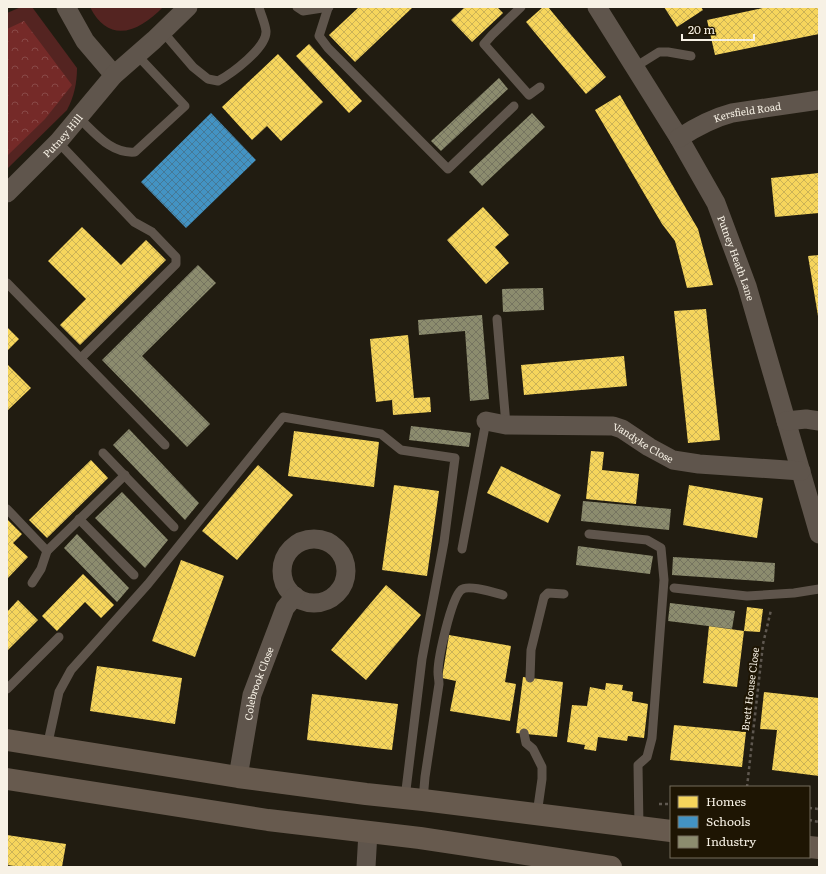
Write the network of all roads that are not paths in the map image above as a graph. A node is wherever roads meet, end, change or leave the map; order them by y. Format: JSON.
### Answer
{"nodes":[{"id":1,"x":66,"y":7,"type":"edge"},
{"id":2,"x":188,"y":7,"type":"edge"},
{"id":3,"x":259,"y":7,"type":"edge"},
{"id":4,"x":297,"y":7,"type":"edge"},
{"id":5,"x":328,"y":7,"type":"edge"},
{"id":6,"x":521,"y":7,"type":"edge"},
{"id":7,"x":598,"y":7,"type":"edge"},
{"id":8,"x":163,"y":32,"type":"junction"},
{"id":9,"x":137,"y":55,"type":"junction"},
{"id":10,"x":691,"y":56,"type":"dead end"},
{"id":11,"x":635,"y":67,"type":"junction"},
{"id":12,"x":114,"y":75,"type":"junction"},
{"id":13,"x":540,"y":87,"type":"dead end"},
{"id":14,"x":819,"y":100,"type":"edge"},
{"id":15,"x":514,"y":106,"type":"dead end"},
{"id":16,"x":79,"y":118,"type":"junction"},
{"id":17,"x":680,"y":138,"type":"junction"},
{"id":18,"x":58,"y":142,"type":"junction"},
{"id":19,"x":7,"y":193,"type":"edge"},
{"id":20,"x":7,"y":283,"type":"edge"},
{"id":21,"x":497,"y":320,"type":"dead end"},
{"id":22,"x":81,"y":358,"type":"junction"},
{"id":23,"x":486,"y":421,"type":"joint"},
{"id":24,"x":786,"y":421,"type":"junction"},
{"id":25,"x":819,"y":421,"type":"edge"},
{"id":26,"x":506,"y":425,"type":"junction"},
{"id":27,"x":165,"y":445,"type":"dead end"},
{"id":28,"x":103,"y":453,"type":"dead end"},
{"id":29,"x":800,"y":471,"type":"junction"},
{"id":30,"x":125,"y":475,"type":"junction"},
{"id":31,"x":7,"y":509,"type":"edge"},
{"id":32,"x":79,"y":519,"type":"junction"},
{"id":33,"x":174,"y":526,"type":"dead end"},
{"id":34,"x":589,"y":534,"type":"dead end"},
{"id":35,"x":819,"y":534,"type":"edge"},
{"id":36,"x":462,"y":549,"type":"dead end"},
{"id":37,"x":47,"y":551,"type":"junction"},
{"id":38,"x":134,"y":575,"type":"dead end"},
{"id":39,"x":32,"y":583,"type":"dead end"},
{"id":40,"x":674,"y":588,"type":"dead end"},
{"id":41,"x":819,"y":590,"type":"edge"},
{"id":42,"x":564,"y":594,"type":"dead end"},
{"id":43,"x":503,"y":595,"type":"dead end"},
{"id":44,"x":295,"y":596,"type":"dead end"},
{"id":45,"x":59,"y":638,"type":"dead end"},
{"id":46,"x":530,"y":678,"type":"dead end"},
{"id":47,"x":7,"y":689,"type":"edge"},
{"id":48,"x":524,"y":733,"type":"dead end"},
{"id":49,"x":7,"y":740,"type":"edge"},
{"id":50,"x":47,"y":747,"type":"junction"},
{"id":51,"x":238,"y":777,"type":"junction"},
{"id":52,"x":7,"y":779,"type":"edge"},
{"id":53,"x":414,"y":799,"type":"junction"},
{"id":54,"x":537,"y":814,"type":"junction"},
{"id":55,"x":639,"y":827,"type":"junction"},
{"id":56,"x":670,"y":831,"type":"edge"},
{"id":57,"x":368,"y":832,"type":"junction"},
{"id":58,"x":366,"y":867,"type":"edge"},
{"id":59,"x":610,"y":867,"type":"edge"}],
"edges":[{"from":1,"to":12,"type":"street"},
{"from":2,"to":8,"type":"street","name":"Putney Hill"},
{"from":3,"to":8,"type":"lane"},
{"from":4,"to":5,"type":"lane"},
{"from":5,"to":15,"type":"lane"},
{"from":6,"to":13,"type":"lane"},
{"from":7,"to":11,"type":"street","name":"Putney Heath Lane"},
{"from":8,"to":9,"type":"street","name":"Putney Hill"},
{"from":9,"to":12,"type":"street","name":"Putney Hill"},
{"from":9,"to":16,"type":"lane"},
{"from":10,"to":11,"type":"lane"},
{"from":11,"to":17,"type":"street","name":"Putney Heath Lane"},
{"from":12,"to":16,"type":"street","name":"Putney Hill"},
{"from":14,"to":17,"type":"street","name":"Kersfield Road"},
{"from":16,"to":18,"type":"street","name":"Putney Hill"},
{"from":17,"to":24,"type":"street","name":"Putney Heath Lane"},
{"from":18,"to":19,"type":"street","name":"Putney Hill"},
{"from":18,"to":22,"type":"lane"},
{"from":20,"to":22,"type":"lane"},
{"from":21,"to":26,"type":"lane"},
{"from":22,"to":27,"type":"lane"},
{"from":23,"to":26,"type":"street","name":"Vandyke Close"},
{"from":23,"to":36,"type":"lane"},
{"from":24,"to":25,"type":"street"},
{"from":24,"to":29,"type":"street","name":"Putney Heath Lane"},
{"from":26,"to":29,"type":"street","name":"Vandyke Close"},
{"from":28,"to":30,"type":"lane"},
{"from":29,"to":35,"type":"street","name":"Putney Heath Lane"},
{"from":30,"to":32,"type":"lane"},
{"from":30,"to":33,"type":"lane"},
{"from":31,"to":37,"type":"lane"},
{"from":32,"to":37,"type":"lane"},
{"from":32,"to":38,"type":"lane"},
{"from":34,"to":55,"type":"lane"},
{"from":37,"to":39,"type":"lane"},
{"from":40,"to":41,"type":"lane"},
{"from":42,"to":46,"type":"lane"},
{"from":43,"to":53,"type":"lane"},
{"from":44,"to":51,"type":"street","name":"Colebrook Close"},
{"from":45,"to":47,"type":"lane"},
{"from":48,"to":54,"type":"lane"},
{"from":49,"to":50,"type":"highway"},
{"from":50,"to":51,"type":"highway"},
{"from":50,"to":53,"type":"lane"},
{"from":51,"to":53,"type":"highway"},
{"from":52,"to":57,"type":"highway"},
{"from":53,"to":54,"type":"highway"},
{"from":54,"to":55,"type":"highway"},
{"from":55,"to":56,"type":"highway"},
{"from":57,"to":58,"type":"street"},
{"from":57,"to":59,"type":"highway"}]}
